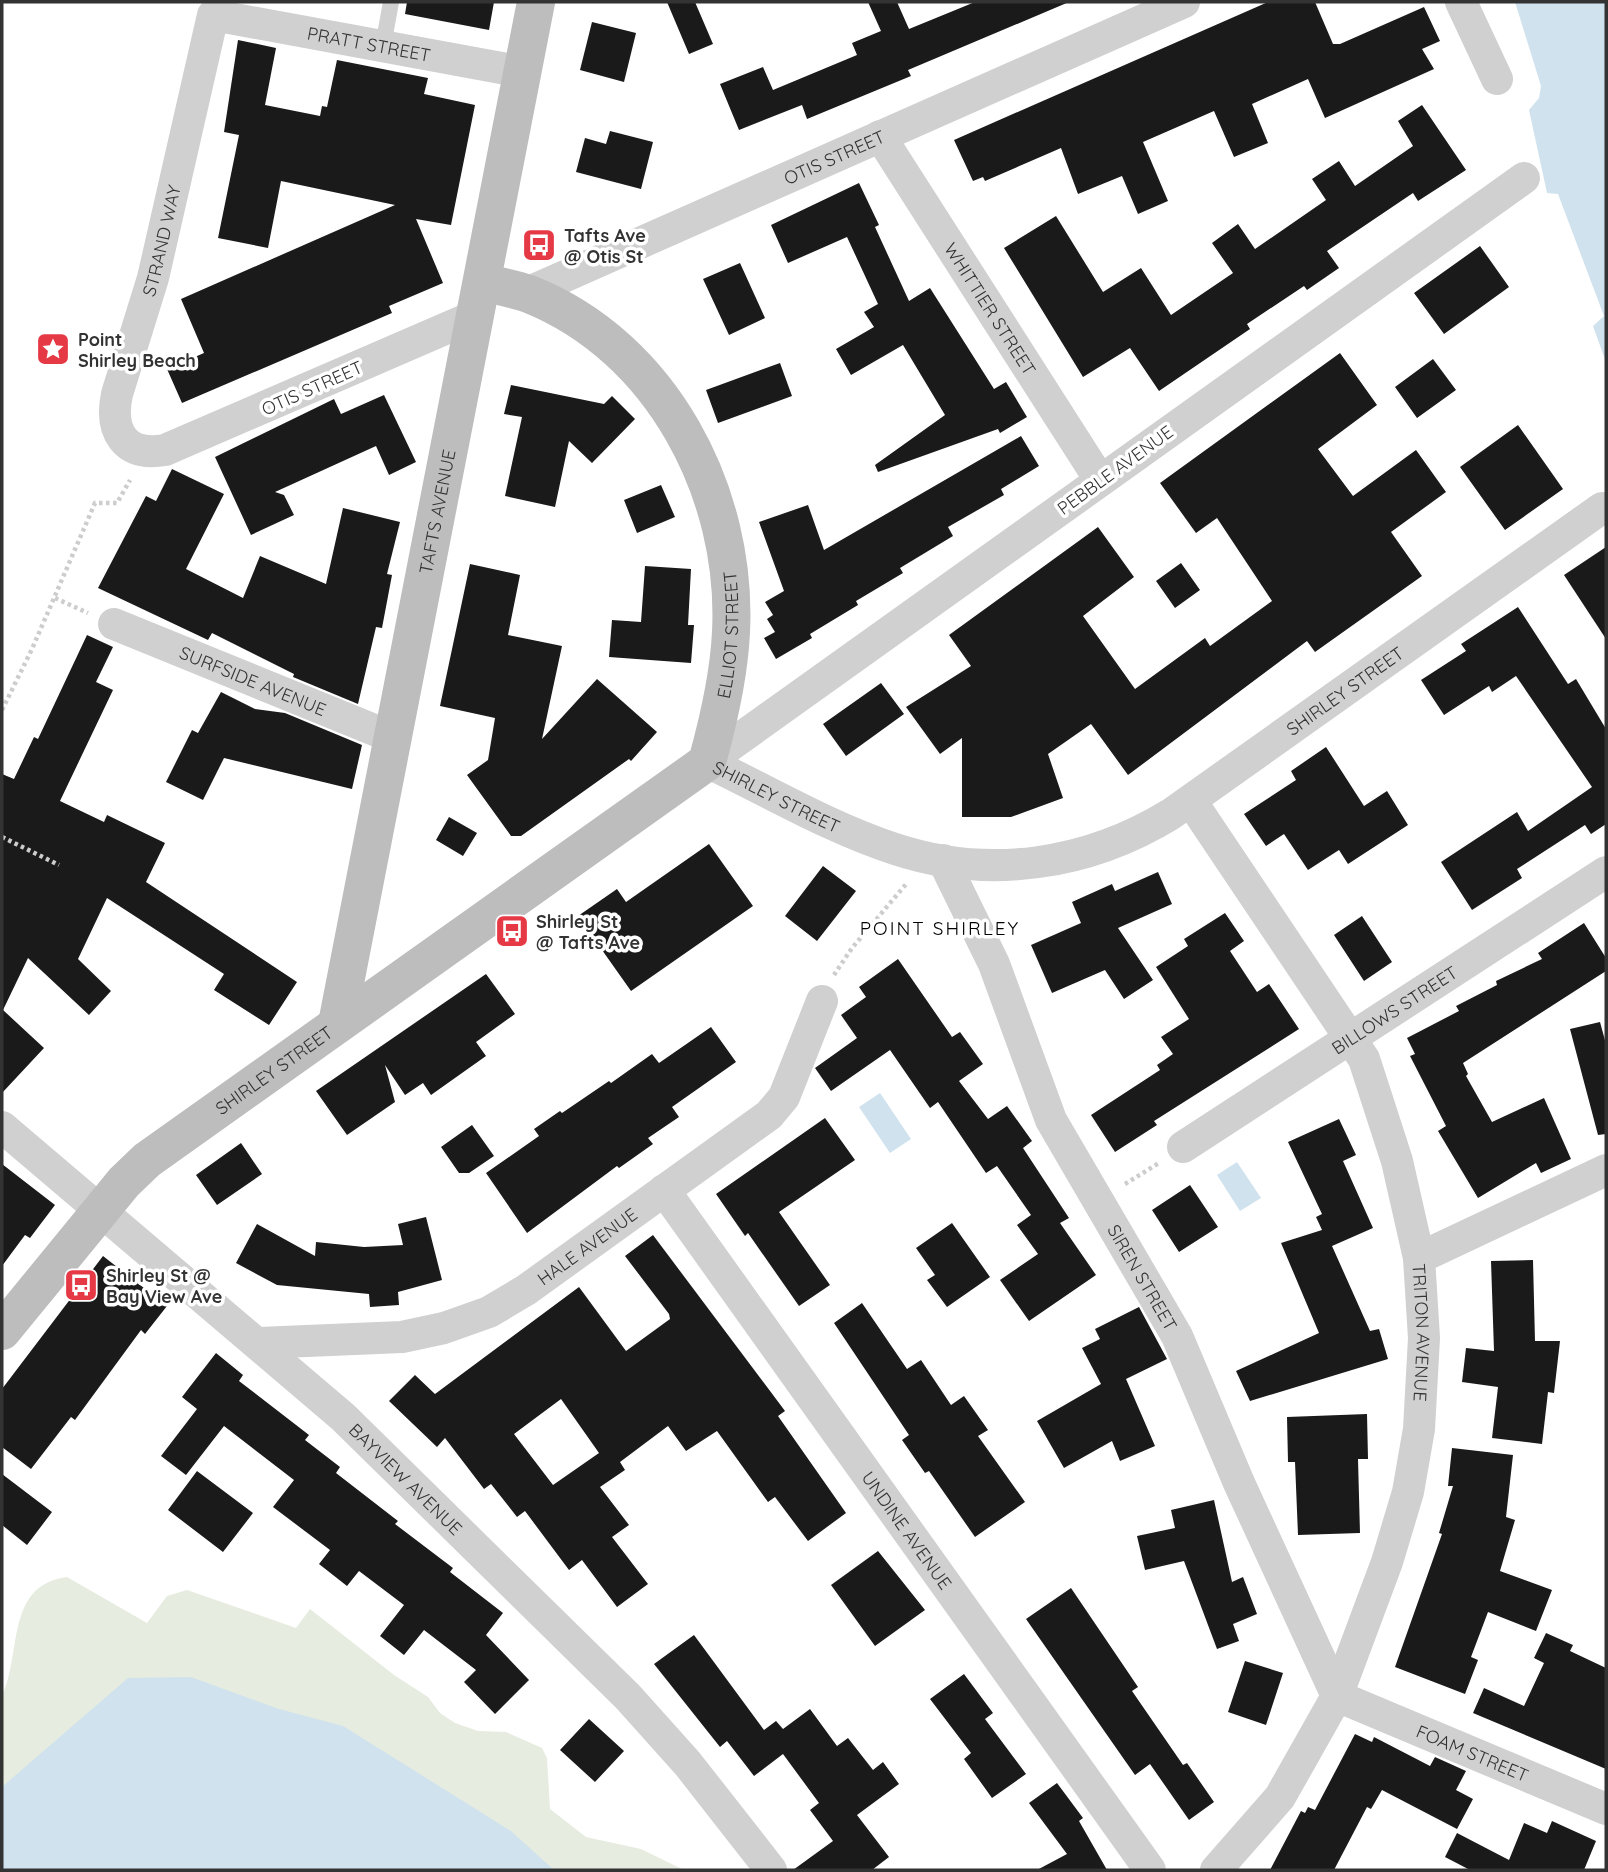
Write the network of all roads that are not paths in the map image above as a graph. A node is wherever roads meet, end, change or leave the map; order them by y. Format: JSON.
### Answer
{"nodes":[{"id":1,"x":391,"y":2,"type":"edge"},
{"id":2,"x":536,"y":2,"type":"edge"},
{"id":3,"x":1184,"y":2,"type":"edge"},
{"id":4,"x":1461,"y":2,"type":"edge"},
{"id":5,"x":213,"y":15,"type":"joint"},
{"id":6,"x":383,"y":46,"type":"junction"},
{"id":7,"x":523,"y":72,"type":"junction"},
{"id":8,"x":1497,"y":79,"type":"dead end"},
{"id":9,"x":880,"y":136,"type":"junction"},
{"id":10,"x":1524,"y":178,"type":"dead end"},
{"id":11,"x":527,"y":293,"type":"junction"},
{"id":12,"x":480,"y":299,"type":"junction"},
{"id":13,"x":145,"y":453,"type":"joint"},
{"id":14,"x":1100,"y":480,"type":"junction"},
{"id":15,"x":1602,"y":508,"type":"dead end"},
{"id":16,"x":114,"y":624,"type":"dead end"},
{"id":17,"x":394,"y":738,"type":"junction"},
{"id":18,"x":706,"y":762,"type":"junction"},
{"id":19,"x":1191,"y":801,"type":"junction"},
{"id":20,"x":943,"y":860,"type":"junction"},
{"id":21,"x":1606,"y":872,"type":"edge"},
{"id":22,"x":822,"y":1001,"type":"road end"},
{"id":23,"x":337,"y":1024,"type":"junction"},
{"id":24,"x":1352,"y":1038,"type":"junction"},
{"id":25,"x":2,"y":1127,"type":"edge"},
{"id":26,"x":1183,"y":1147,"type":"dead end"},
{"id":27,"x":1606,"y":1170,"type":"edge"},
{"id":28,"x":664,"y":1190,"type":"junction"},
{"id":29,"x":100,"y":1212,"type":"junction"},
{"id":30,"x":1419,"y":1258,"type":"junction"},
{"id":31,"x":2,"y":1331,"type":"edge"},
{"id":32,"x":259,"y":1343,"type":"junction"},
{"id":33,"x":1337,"y":1696,"type":"junction"},
{"id":34,"x":1606,"y":1809,"type":"edge"},
{"id":35,"x":771,"y":1870,"type":"edge"},
{"id":36,"x":1150,"y":1870,"type":"edge"},
{"id":37,"x":1216,"y":1870,"type":"edge"}],
"edges":[{"from":1,"to":6,"type":"lane"},
{"from":2,"to":7,"type":"main road","name":"TAFTS AVENUE"},
{"from":3,"to":9,"type":"street","name":"OTIS STREET"},
{"from":4,"to":8,"type":"street"},
{"from":5,"to":6,"type":"street","name":"PRATT STREET"},
{"from":5,"to":13,"type":"street","name":"STRAND WAY"},
{"from":6,"to":7,"type":"street","name":"PRATT STREET"},
{"from":7,"to":12,"type":"main road","name":"TAFTS AVENUE"},
{"from":9,"to":11,"type":"street","name":"OTIS STREET"},
{"from":9,"to":14,"type":"street","name":"WHITTIER STREET"},
{"from":10,"to":14,"type":"street","name":"PEBBLE AVENUE"},
{"from":11,"to":12,"type":"main road"},
{"from":11,"to":18,"type":"main road","name":"ELLIOT STREET"},
{"from":12,"to":13,"type":"street","name":"OTIS STREET"},
{"from":12,"to":17,"type":"main road","name":"TAFTS AVENUE"},
{"from":14,"to":18,"type":"street","name":"PEBBLE AVENUE"},
{"from":15,"to":19,"type":"street","name":"SHIRLEY STREET"},
{"from":16,"to":17,"type":"street","name":"SURFSIDE AVENUE"},
{"from":17,"to":23,"type":"main road","name":"TAFTS AVENUE"},
{"from":18,"to":20,"type":"street","name":"SHIRLEY STREET"},
{"from":18,"to":23,"type":"main road","name":"SHIRLEY STREET"},
{"from":19,"to":20,"type":"street","name":"SHIRLEY STREET"},
{"from":19,"to":24,"type":"street","name":"TRITON AVENUE"},
{"from":20,"to":33,"type":"street","name":"SIREN STREET"},
{"from":21,"to":24,"type":"street","name":"BILLOWS STREET"},
{"from":22,"to":28,"type":"street","name":"HALE AVENUE"},
{"from":23,"to":29,"type":"main road","name":"SHIRLEY STREET"},
{"from":24,"to":26,"type":"street","name":"BILLOWS STREET"},
{"from":24,"to":30,"type":"street","name":"TRITON AVENUE"},
{"from":25,"to":29,"type":"street","name":"BAYVIEW AVENUE"},
{"from":27,"to":30,"type":"street"},
{"from":28,"to":32,"type":"street","name":"HALE AVENUE"},
{"from":28,"to":36,"type":"street","name":"UNDINE AVENUE"},
{"from":29,"to":31,"type":"main road","name":"SHIRLEY STREET"},
{"from":29,"to":32,"type":"street","name":"BAYVIEW AVENUE"},
{"from":30,"to":33,"type":"street","name":"TRITON AVENUE"},
{"from":32,"to":35,"type":"street","name":"BAYVIEW AVENUE"},
{"from":33,"to":34,"type":"street","name":"FOAM STREET"},
{"from":33,"to":37,"type":"street","name":"TRITON AVENUE"}]}
